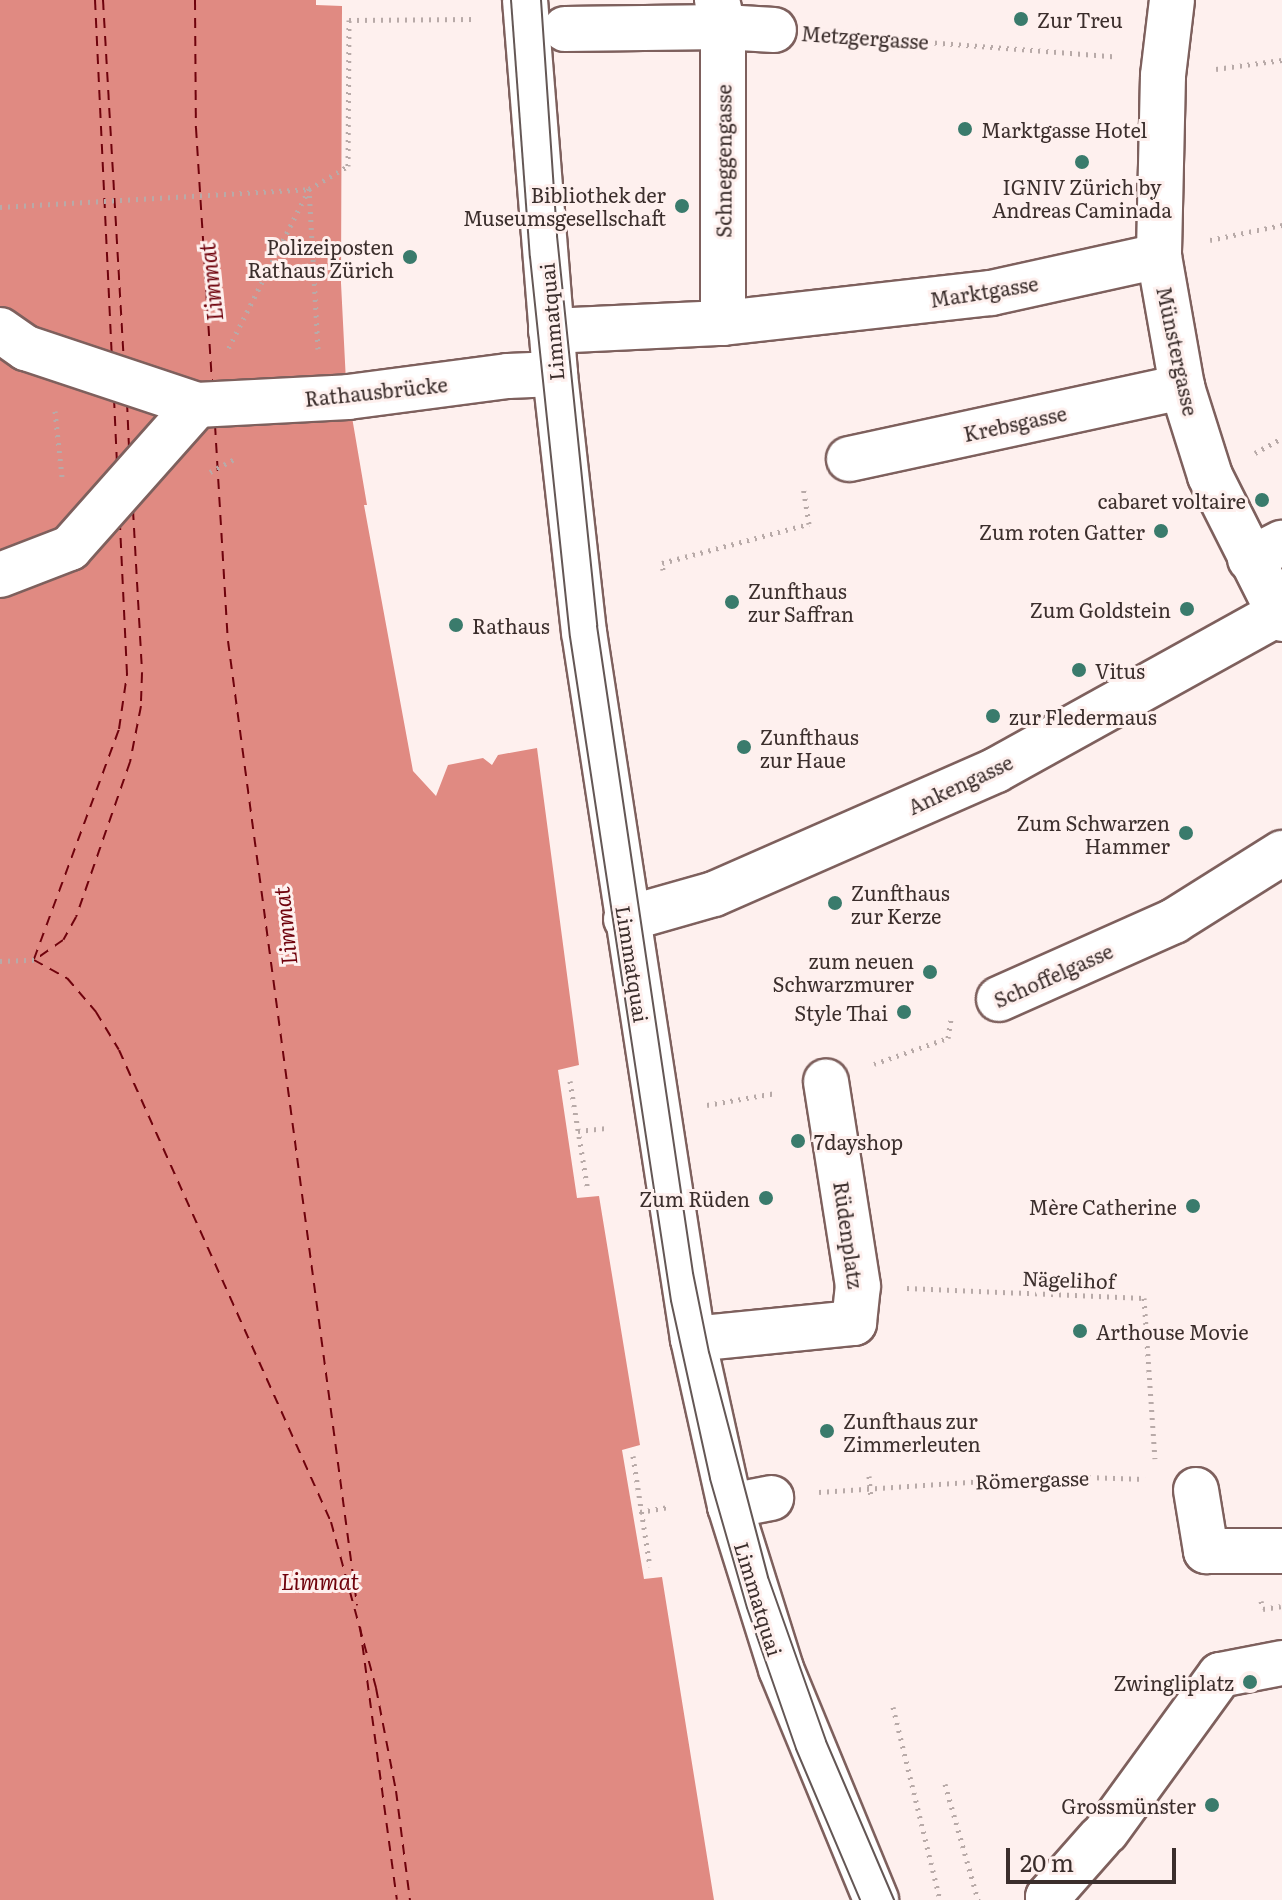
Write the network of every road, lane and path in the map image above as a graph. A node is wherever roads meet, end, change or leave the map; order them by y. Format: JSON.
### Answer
{"nodes":[{"id":1,"x":1172,"y":0,"type":"edge"},
{"id":2,"x":506,"y":9,"type":"edge"},
{"id":3,"x":720,"y":13,"type":"edge"},
{"id":4,"x":565,"y":29,"type":"dead end"},
{"id":5,"x":774,"y":30,"type":"joint"},
{"id":6,"x":1282,"y":60,"type":"edge"},
{"id":7,"x":1164,"y":68,"type":"junction"},
{"id":8,"x":309,"y":189,"type":"junction"},
{"id":9,"x":0,"y":207,"type":"edge"},
{"id":10,"x":1282,"y":225,"type":"edge"},
{"id":11,"x":1159,"y":256,"type":"junction"},
{"id":12,"x":723,"y":323,"type":"junction"},
{"id":13,"x":0,"y":330,"type":"edge"},
{"id":14,"x":571,"y":330,"type":"junction"},
{"id":15,"x":49,"y":355,"type":"junction"},
{"id":16,"x":555,"y":374,"type":"junction"},
{"id":17,"x":1182,"y":387,"type":"junction"},
{"id":18,"x":348,"y":397,"type":"junction"},
{"id":19,"x":197,"y":405,"type":"junction"},
{"id":20,"x":849,"y":459,"type":"dead end"},
{"id":21,"x":806,"y":507,"type":"dead end"},
{"id":22,"x":70,"y":548,"type":"junction"},
{"id":23,"x":1266,"y":551,"type":"edge"},
{"id":24,"x":662,"y":566,"type":"dead end"},
{"id":25,"x":0,"y":575,"type":"edge"},
{"id":26,"x":1280,"y":616,"type":"edge"},
{"id":27,"x":1282,"y":853,"type":"edge"},
{"id":28,"x":626,"y":919,"type":"junction"},
{"id":29,"x":34,"y":960,"type":"dead end"},
{"id":30,"x":0,"y":961,"type":"edge"},
{"id":31,"x":999,"y":999,"type":"joint"},
{"id":32,"x":570,"y":1081,"type":"dead end"},
{"id":33,"x":826,"y":1081,"type":"junction"},
{"id":34,"x":702,"y":1106,"type":"dead end"},
{"id":35,"x":608,"y":1128,"type":"dead end"},
{"id":36,"x":578,"y":1131,"type":"junction"},
{"id":37,"x":588,"y":1191,"type":"dead end"},
{"id":38,"x":858,"y":1286,"type":"junction"},
{"id":39,"x":710,"y":1338,"type":"junction"},
{"id":40,"x":633,"y":1456,"type":"dead end"},
{"id":41,"x":869,"y":1476,"type":"dead end"},
{"id":42,"x":1176,"y":1485,"type":"junction"},
{"id":43,"x":871,"y":1487,"type":"junction"},
{"id":44,"x":871,"y":1499,"type":"dead end"},
{"id":45,"x":750,"y":1502,"type":"junction"},
{"id":46,"x":669,"y":1507,"type":"dead end"},
{"id":47,"x":640,"y":1512,"type":"junction"},
{"id":48,"x":1282,"y":1551,"type":"edge"},
{"id":49,"x":650,"y":1567,"type":"dead end"},
{"id":50,"x":1282,"y":1663,"type":"edge"},
{"id":51,"x":893,"y":1707,"type":"dead end"},
{"id":52,"x":945,"y":1784,"type":"dead end"},
{"id":53,"x":876,"y":1900,"type":"edge"},
{"id":54,"x":940,"y":1900,"type":"edge"},
{"id":55,"x":978,"y":1900,"type":"edge"},
{"id":56,"x":1049,"y":1900,"type":"edge"}],
"edges":[{"from":1,"to":7,"type":"street"},
{"from":2,"to":8,"type":"path"},
{"from":2,"to":14,"type":"street","name":"Limmatquai"},
{"from":3,"to":4,"type":"street","name":"Metzgergasse"},
{"from":3,"to":5,"type":"street","name":"Metzgergasse"},
{"from":3,"to":12,"type":"street","name":"Schneggengasse"},
{"from":5,"to":7,"type":"path","name":"Metzgergasse"},
{"from":6,"to":7,"type":"path","name":"Metzgergasse"},
{"from":7,"to":11,"type":"street"},
{"from":8,"to":9,"type":"path"},
{"from":8,"to":18,"type":"path"},
{"from":8,"to":19,"type":"path"},
{"from":10,"to":11,"type":"path"},
{"from":11,"to":12,"type":"street","name":"Marktgasse"},
{"from":11,"to":17,"type":"street","name":"Münstergasse"},
{"from":12,"to":14,"type":"street","name":"Marktgasse"},
{"from":13,"to":15,"type":"street","name":"Rathausbrücke"},
{"from":14,"to":16,"type":"street","name":"Limmatquai"},
{"from":15,"to":19,"type":"street","name":"Rathausbrücke"},
{"from":15,"to":22,"type":"path"},
{"from":16,"to":18,"type":"street","name":"Rathausbrücke"},
{"from":16,"to":28,"type":"street","name":"Limmatquai"},
{"from":17,"to":20,"type":"street","name":"Krebsgasse"},
{"from":17,"to":23,"type":"street","name":"Münstergasse"},
{"from":18,"to":19,"type":"street","name":"Rathausbrücke"},
{"from":19,"to":22,"type":"street"},
{"from":21,"to":24,"type":"path"},
{"from":22,"to":25,"type":"street"},
{"from":23,"to":26,"type":"street","name":"Münstergasse"},
{"from":26,"to":28,"type":"street","name":"Ankengasse"},
{"from":27,"to":31,"type":"street","name":"Schoffelgasse"},
{"from":28,"to":39,"type":"street","name":"Limmatquai"},
{"from":29,"to":30,"type":"path"},
{"from":31,"to":33,"type":"path","name":"Schoffelgasse"},
{"from":32,"to":36,"type":"path"},
{"from":33,"to":34,"type":"path"},
{"from":33,"to":38,"type":"street","name":"Rüdenplatz"},
{"from":35,"to":36,"type":"path"},
{"from":36,"to":37,"type":"path"},
{"from":38,"to":39,"type":"street","name":"Rüdenplatz"},
{"from":38,"to":42,"type":"path","name":"Nägelihof"},
{"from":39,"to":45,"type":"street","name":"Limmatquai"},
{"from":40,"to":47,"type":"path"},
{"from":41,"to":43,"type":"path"},
{"from":42,"to":43,"type":"path","name":"Römergasse"},
{"from":42,"to":48,"type":"street"},
{"from":43,"to":44,"type":"path"},
{"from":43,"to":45,"type":"path","name":"Römergasse"},
{"from":45,"to":53,"type":"street","name":"Limmatquai"},
{"from":46,"to":47,"type":"path"},
{"from":47,"to":49,"type":"path"},
{"from":50,"to":56,"type":"street"},
{"from":51,"to":54,"type":"path"},
{"from":52,"to":55,"type":"path"}]}
